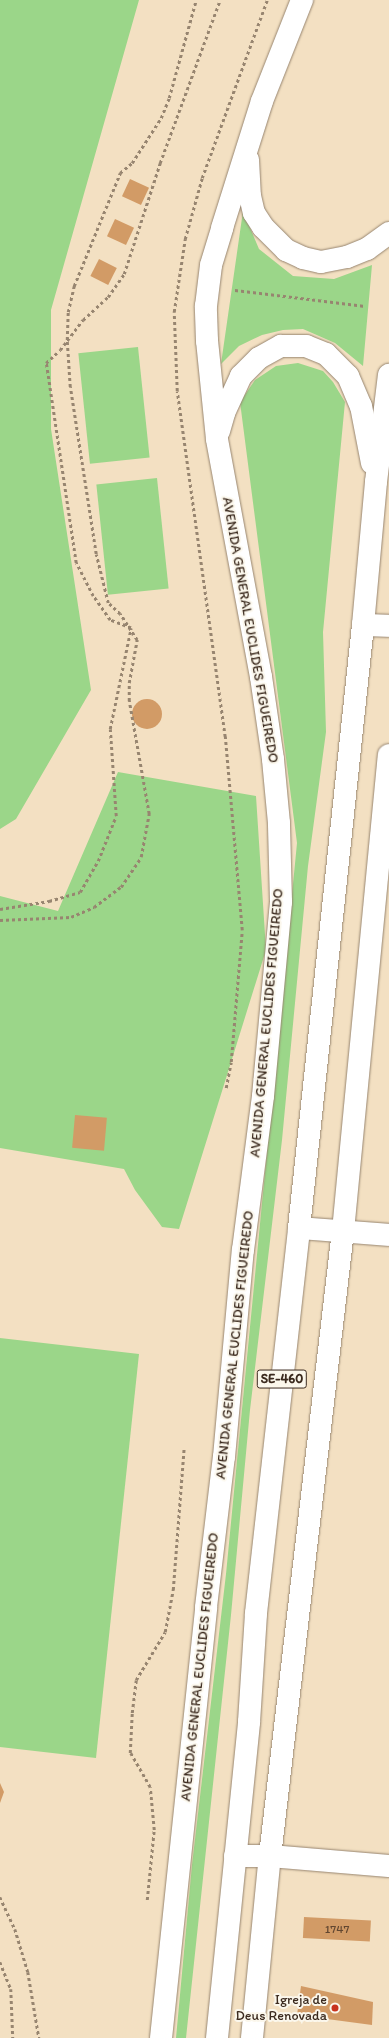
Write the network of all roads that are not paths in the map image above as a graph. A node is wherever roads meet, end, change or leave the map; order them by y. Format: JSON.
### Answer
{"nodes":[{"id":1,"x":302,"y":0,"type":"edge"},
{"id":2,"x":247,"y":147,"type":"junction"},
{"id":3,"x":389,"y":233,"type":"edge"},
{"id":4,"x":389,"y":375,"type":"edge"},
{"id":5,"x":217,"y":439,"type":"junction"},
{"id":6,"x":376,"y":482,"type":"junction"},
{"id":7,"x":363,"y":625,"type":"junction"},
{"id":8,"x":389,"y":626,"type":"edge"},
{"id":9,"x":389,"y":755,"type":"edge"},
{"id":10,"x":299,"y":1228,"type":"junction"},
{"id":11,"x":343,"y":1231,"type":"junction"},
{"id":12,"x":389,"y":1236,"type":"edge"},
{"id":13,"x":235,"y":1856,"type":"junction"},
{"id":14,"x":270,"y":1856,"type":"junction"},
{"id":15,"x":389,"y":1866,"type":"edge"},
{"id":16,"x":160,"y":2038,"type":"edge"},
{"id":17,"x":217,"y":2038,"type":"edge"},
{"id":18,"x":252,"y":2038,"type":"edge"}],
"edges":[{"from":1,"to":2,"type":"main road","name":"AVENIDA GENERAL EUCLIDES FIGUEIREDO"},
{"from":2,"to":3,"type":"main road"},
{"from":2,"to":5,"type":"main road","name":"AVENIDA GENERAL EUCLIDES FIGUEIREDO"},
{"from":4,"to":6,"type":"main road","number":"SE-460"},
{"from":5,"to":6,"type":"main road"},
{"from":5,"to":16,"type":"main road","name":"AVENIDA GENERAL EUCLIDES FIGUEIREDO"},
{"from":6,"to":7,"type":"main road","number":"SE-460"},
{"from":7,"to":8,"type":"main road"},
{"from":7,"to":10,"type":"main road","number":"SE-460"},
{"from":9,"to":11,"type":"main road"},
{"from":10,"to":11,"type":"main road"},
{"from":10,"to":13,"type":"main road","number":"SE-460"},
{"from":11,"to":12,"type":"main road"},
{"from":11,"to":14,"type":"main road"},
{"from":13,"to":14,"type":"main road"},
{"from":13,"to":17,"type":"main road","number":"SE-460"},
{"from":14,"to":15,"type":"main road"},
{"from":14,"to":18,"type":"main road"}]}
